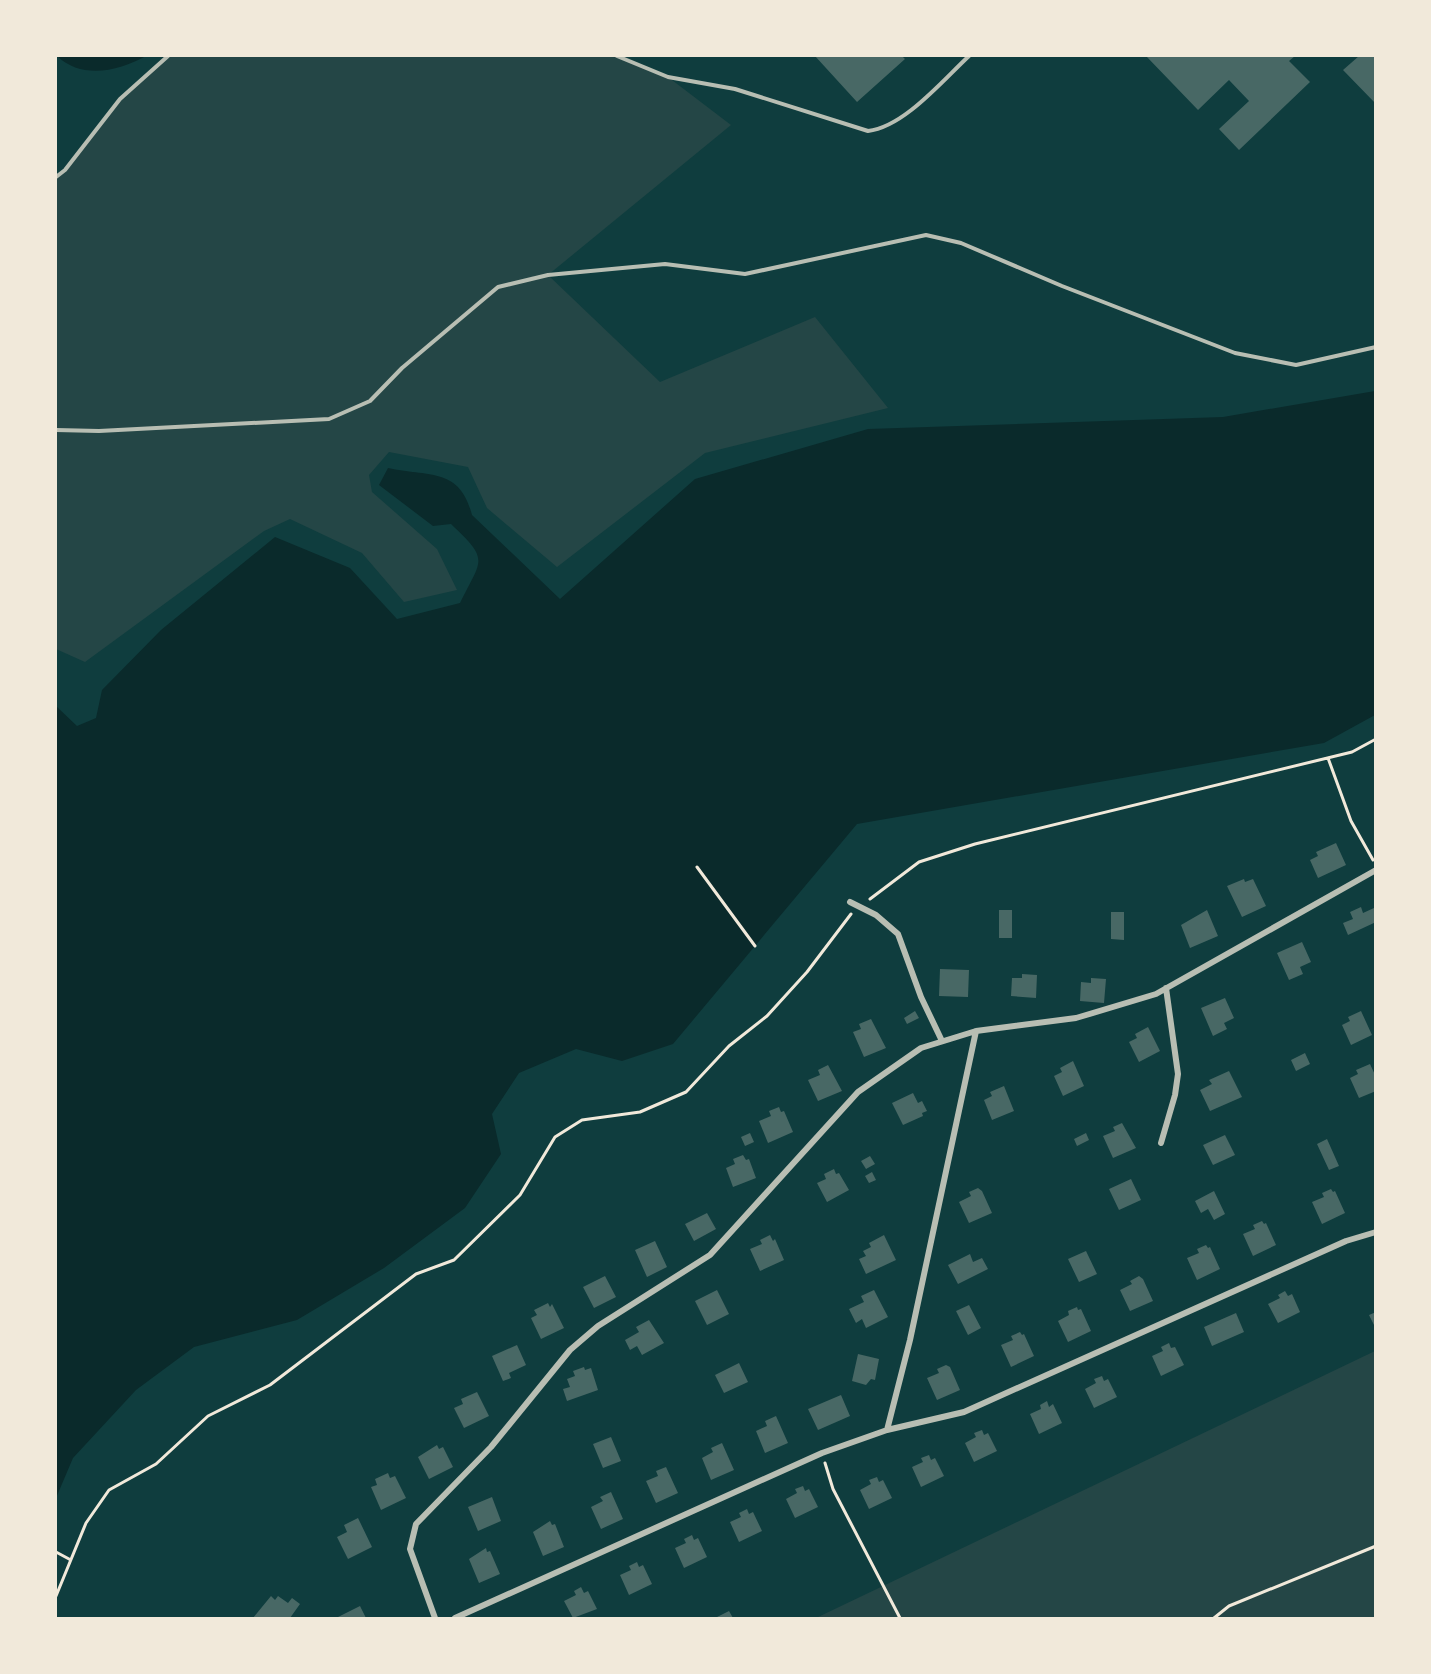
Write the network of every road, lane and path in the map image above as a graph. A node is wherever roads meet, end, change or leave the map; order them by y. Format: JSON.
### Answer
{"nodes":[{"id":1,"x":168,"y":56,"type":"edge"},
{"id":2,"x":617,"y":56,"type":"edge"},
{"id":3,"x":969,"y":56,"type":"edge"},
{"id":4,"x":56,"y":177,"type":"edge"},
{"id":5,"x":1376,"y":347,"type":"edge"},
{"id":6,"x":56,"y":430,"type":"edge"},
{"id":7,"x":1376,"y":739,"type":"edge"},
{"id":8,"x":1328,"y":758,"type":"junction"},
{"id":9,"x":1376,"y":865,"type":"edge"},
{"id":10,"x":697,"y":867,"type":"dead end"},
{"id":11,"x":1376,"y":870,"type":"edge"},
{"id":12,"x":850,"y":902,"type":"dead end"},
{"id":13,"x":860,"y":907,"type":"junction"},
{"id":14,"x":755,"y":946,"type":"dead end"},
{"id":15,"x":1166,"y":988,"type":"junction"},
{"id":16,"x":976,"y":1031,"type":"junction"},
{"id":17,"x":942,"y":1041,"type":"junction"},
{"id":18,"x":1161,"y":1143,"type":"dead end"},
{"id":19,"x":1376,"y":1232,"type":"edge"},
{"id":20,"x":888,"y":1430,"type":"junction"},
{"id":21,"x":822,"y":1453,"type":"junction"},
{"id":22,"x":1376,"y":1546,"type":"edge"},
{"id":23,"x":56,"y":1552,"type":"edge"},
{"id":24,"x":69,"y":1559,"type":"junction"},
{"id":25,"x":56,"y":1596,"type":"edge"},
{"id":26,"x":435,"y":1618,"type":"edge"},
{"id":27,"x":455,"y":1618,"type":"edge"},
{"id":28,"x":900,"y":1618,"type":"edge"},
{"id":29,"x":1214,"y":1618,"type":"edge"}],
"edges":[{"from":1,"to":4,"type":"lane"},
{"from":2,"to":3,"type":"lane"},
{"from":5,"to":6,"type":"lane"},
{"from":7,"to":8,"type":"path"},
{"from":8,"to":9,"type":"path"},
{"from":8,"to":13,"type":"path"},
{"from":10,"to":14,"type":"path"},
{"from":11,"to":15,"type":"street"},
{"from":12,"to":13,"type":"street"},
{"from":13,"to":17,"type":"street"},
{"from":13,"to":24,"type":"path"},
{"from":15,"to":16,"type":"street"},
{"from":15,"to":18,"type":"street"},
{"from":16,"to":17,"type":"street"},
{"from":16,"to":20,"type":"street"},
{"from":17,"to":26,"type":"street"},
{"from":19,"to":20,"type":"street"},
{"from":20,"to":21,"type":"street"},
{"from":21,"to":27,"type":"street"},
{"from":21,"to":28,"type":"path"},
{"from":22,"to":29,"type":"path"},
{"from":23,"to":24,"type":"path"},
{"from":24,"to":25,"type":"path"}]}
